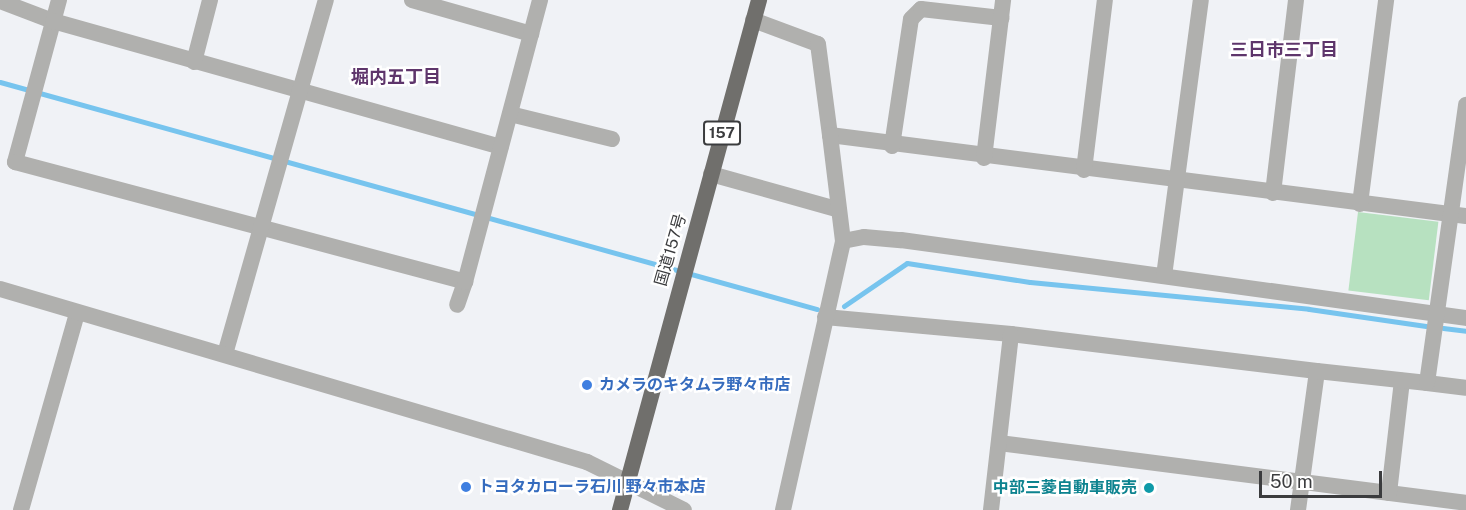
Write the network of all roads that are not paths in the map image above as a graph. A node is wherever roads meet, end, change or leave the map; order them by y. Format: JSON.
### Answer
{"nodes":[{"id":1,"x":59,"y":0,"type":"edge"},
{"id":2,"x":210,"y":0,"type":"edge"},
{"id":3,"x":326,"y":0,"type":"edge"},
{"id":4,"x":412,"y":0,"type":"edge"},
{"id":5,"x":540,"y":0,"type":"edge"},
{"id":6,"x":759,"y":0,"type":"edge"},
{"id":7,"x":1003,"y":0,"type":"edge"},
{"id":8,"x":1105,"y":0,"type":"edge"},
{"id":9,"x":1201,"y":0,"type":"edge"},
{"id":10,"x":1296,"y":0,"type":"edge"},
{"id":11,"x":1386,"y":0,"type":"edge"},
{"id":12,"x":0,"y":1,"type":"edge"},
{"id":13,"x":1001,"y":18,"type":"junction"},
{"id":14,"x":753,"y":20,"type":"junction"},
{"id":15,"x":53,"y":21,"type":"junction"},
{"id":16,"x":531,"y":34,"type":"junction"},
{"id":17,"x":194,"y":62,"type":"junction"},
{"id":18,"x":300,"y":91,"type":"junction"},
{"id":19,"x":1466,"y":105,"type":"edge"},
{"id":20,"x":510,"y":114,"type":"junction"},
{"id":21,"x":830,"y":135,"type":"junction"},
{"id":22,"x":612,"y":140,"type":"dead end"},
{"id":23,"x":892,"y":146,"type":"junction"},
{"id":24,"x":501,"y":147,"type":"junction"},
{"id":25,"x":984,"y":158,"type":"junction"},
{"id":26,"x":1084,"y":170,"type":"junction"},
{"id":27,"x":711,"y":174,"type":"junction"},
{"id":28,"x":1177,"y":182,"type":"junction"},
{"id":29,"x":1273,"y":193,"type":"junction"},
{"id":30,"x":1360,"y":204,"type":"junction"},
{"id":31,"x":836,"y":209,"type":"junction"},
{"id":32,"x":1459,"y":215,"type":"edge"},
{"id":33,"x":261,"y":227,"type":"junction"},
{"id":34,"x":843,"y":242,"type":"junction"},
{"id":35,"x":1164,"y":276,"type":"junction"},
{"id":36,"x":465,"y":282,"type":"junction"},
{"id":37,"x":0,"y":289,"type":"edge"},
{"id":38,"x":457,"y":305,"type":"dead end"},
{"id":39,"x":77,"y":313,"type":"junction"},
{"id":40,"x":1438,"y":314,"type":"junction"},
{"id":41,"x":825,"y":317,"type":"junction"},
{"id":42,"x":1466,"y":318,"type":"edge"},
{"id":43,"x":1011,"y":334,"type":"junction"},
{"id":44,"x":225,"y":354,"type":"junction"},
{"id":45,"x":1317,"y":370,"type":"junction"},
{"id":46,"x":1402,"y":381,"type":"junction"},
{"id":47,"x":1427,"y":383,"type":"junction"},
{"id":48,"x":1466,"y":388,"type":"edge"},
{"id":49,"x":999,"y":443,"type":"junction"},
{"id":50,"x":627,"y":480,"type":"junction"},
{"id":51,"x":1301,"y":482,"type":"junction"},
{"id":52,"x":1389,"y":493,"type":"junction"},
{"id":53,"x":1466,"y":503,"type":"edge"},
{"id":54,"x":21,"y":510,"type":"edge"},
{"id":55,"x":620,"y":510,"type":"edge"},
{"id":56,"x":684,"y":510,"type":"edge"},
{"id":57,"x":783,"y":510,"type":"edge"},
{"id":58,"x":991,"y":510,"type":"edge"},
{"id":59,"x":1298,"y":510,"type":"edge"}],
"edges":[{"from":1,"to":15,"type":"street"},
{"from":2,"to":17,"type":"street"},
{"from":3,"to":18,"type":"street"},
{"from":4,"to":16,"type":"street"},
{"from":5,"to":16,"type":"street"},
{"from":6,"to":14,"type":"highway","name":"国道157号","number":"157"},
{"from":7,"to":13,"type":"street"},
{"from":8,"to":26,"type":"street"},
{"from":9,"to":28,"type":"street"},
{"from":10,"to":29,"type":"street"},
{"from":11,"to":30,"type":"street"},
{"from":12,"to":15,"type":"street"},
{"from":13,"to":23,"type":"street"},
{"from":13,"to":25,"type":"street"},
{"from":14,"to":21,"type":"street"},
{"from":14,"to":27,"type":"highway","name":"国道157号","number":"157"},
{"from":15,"to":17,"type":"street"},
{"from":15,"to":33,"type":"street"},
{"from":16,"to":20,"type":"street"},
{"from":17,"to":18,"type":"street"},
{"from":18,"to":24,"type":"street"},
{"from":18,"to":33,"type":"street"},
{"from":19,"to":32,"type":"street"},
{"from":20,"to":22,"type":"street"},
{"from":20,"to":24,"type":"street"},
{"from":21,"to":23,"type":"street"},
{"from":21,"to":31,"type":"street"},
{"from":23,"to":25,"type":"street"},
{"from":24,"to":36,"type":"street"},
{"from":25,"to":26,"type":"street"},
{"from":26,"to":28,"type":"street"},
{"from":27,"to":31,"type":"street"},
{"from":27,"to":50,"type":"highway","name":"国道157号","number":"157"},
{"from":28,"to":29,"type":"street"},
{"from":28,"to":35,"type":"street"},
{"from":29,"to":30,"type":"street"},
{"from":30,"to":32,"type":"street"},
{"from":31,"to":34,"type":"street"},
{"from":32,"to":40,"type":"street"},
{"from":33,"to":36,"type":"street"},
{"from":33,"to":44,"type":"street"},
{"from":34,"to":35,"type":"street"},
{"from":34,"to":41,"type":"street"},
{"from":35,"to":40,"type":"street"},
{"from":36,"to":38,"type":"street"},
{"from":37,"to":39,"type":"street"},
{"from":39,"to":44,"type":"street"},
{"from":39,"to":54,"type":"street"},
{"from":40,"to":42,"type":"street"},
{"from":40,"to":47,"type":"street"},
{"from":41,"to":43,"type":"street"},
{"from":41,"to":57,"type":"street"},
{"from":43,"to":45,"type":"street"},
{"from":43,"to":49,"type":"street"},
{"from":44,"to":50,"type":"street"},
{"from":45,"to":46,"type":"street"},
{"from":45,"to":51,"type":"street"},
{"from":46,"to":47,"type":"street"},
{"from":46,"to":52,"type":"street"},
{"from":47,"to":48,"type":"street"},
{"from":49,"to":51,"type":"street"},
{"from":49,"to":58,"type":"street"},
{"from":50,"to":55,"type":"highway","name":"国道157号","number":"157"},
{"from":50,"to":56,"type":"street"},
{"from":51,"to":52,"type":"street"},
{"from":51,"to":59,"type":"street"},
{"from":52,"to":53,"type":"street"}]}
